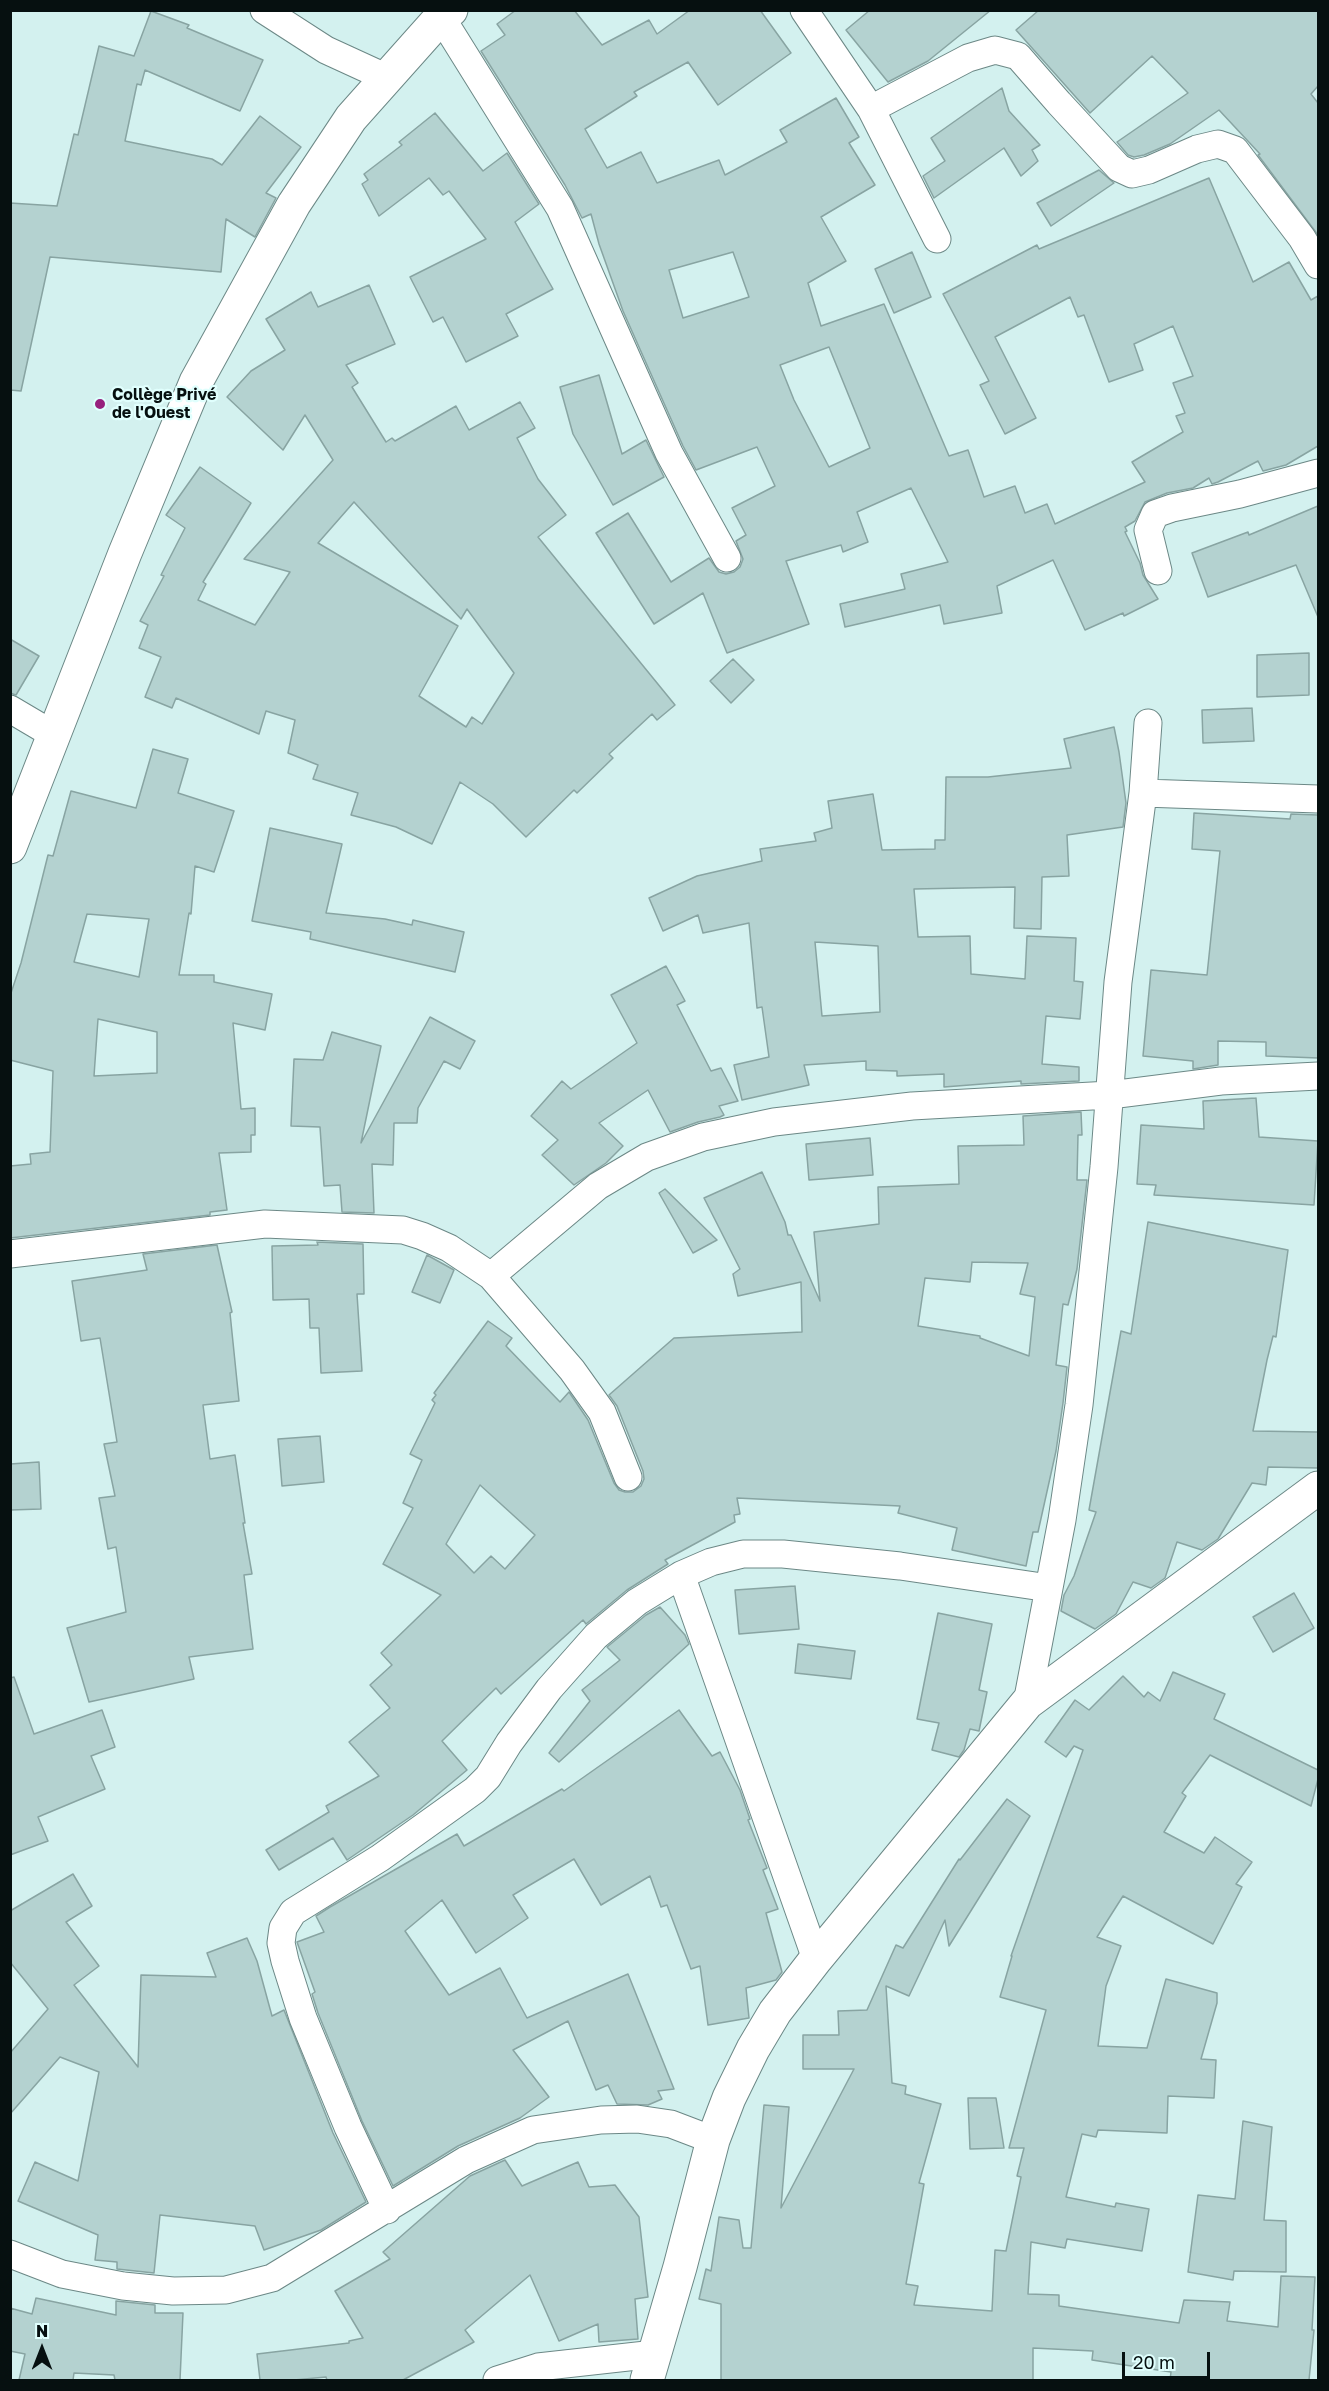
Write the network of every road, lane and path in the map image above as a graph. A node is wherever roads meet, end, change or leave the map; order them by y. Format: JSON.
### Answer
{"nodes":[{"id":1,"x":264,"y":10,"type":"edge"},
{"id":2,"x":804,"y":10,"type":"edge"},
{"id":3,"x":446,"y":14,"type":"edge"},
{"id":4,"x":387,"y":78,"type":"junction"},
{"id":5,"x":871,"y":109,"type":"junction"},
{"id":6,"x":937,"y":239,"type":"dead end"},
{"id":7,"x":1318,"y":266,"type":"edge"},
{"id":8,"x":1318,"y":473,"type":"edge"},
{"id":9,"x":727,"y":558,"type":"dead end"},
{"id":10,"x":1158,"y":571,"type":"dead end"},
{"id":11,"x":10,"y":708,"type":"edge"},
{"id":12,"x":1148,"y":723,"type":"dead end"},
{"id":13,"x":54,"y":735,"type":"junction"},
{"id":14,"x":1143,"y":793,"type":"junction"},
{"id":15,"x":1318,"y":799,"type":"edge"},
{"id":16,"x":10,"y":847,"type":"edge"},
{"id":17,"x":1318,"y":1076,"type":"edge"},
{"id":18,"x":1110,"y":1095,"type":"junction"},
{"id":19,"x":10,"y":1254,"type":"edge"},
{"id":20,"x":490,"y":1276,"type":"junction"},
{"id":21,"x":628,"y":1477,"type":"dead end"},
{"id":22,"x":1318,"y":1488,"type":"edge"},
{"id":23,"x":681,"y":1575,"type":"junction"},
{"id":24,"x":1049,"y":1588,"type":"junction"},
{"id":25,"x":1027,"y":1703,"type":"junction"},
{"id":26,"x":816,"y":1959,"type":"junction"},
{"id":27,"x":713,"y":2140,"type":"junction"},
{"id":28,"x":387,"y":2210,"type":"junction"},
{"id":29,"x":10,"y":2254,"type":"edge"},
{"id":30,"x":651,"y":2367,"type":"edge"},
{"id":31,"x":497,"y":2380,"type":"edge"}],
"edges":[{"from":1,"to":4,"type":"street"},
{"from":2,"to":5,"type":"street"},
{"from":3,"to":4,"type":"street"},
{"from":3,"to":9,"type":"street"},
{"from":4,"to":13,"type":"street"},
{"from":5,"to":6,"type":"street"},
{"from":5,"to":7,"type":"street"},
{"from":8,"to":10,"type":"street"},
{"from":11,"to":13,"type":"street"},
{"from":12,"to":14,"type":"street"},
{"from":13,"to":16,"type":"street"},
{"from":14,"to":15,"type":"street"},
{"from":14,"to":18,"type":"street"},
{"from":17,"to":18,"type":"street"},
{"from":18,"to":20,"type":"street"},
{"from":18,"to":24,"type":"street"},
{"from":19,"to":20,"type":"street"},
{"from":20,"to":21,"type":"street"},
{"from":22,"to":25,"type":"street"},
{"from":23,"to":24,"type":"street"},
{"from":23,"to":26,"type":"street"},
{"from":23,"to":28,"type":"street"},
{"from":24,"to":25,"type":"street"},
{"from":25,"to":26,"type":"street"},
{"from":26,"to":27,"type":"street"},
{"from":27,"to":28,"type":"street"},
{"from":27,"to":30,"type":"street"},
{"from":28,"to":29,"type":"street"},
{"from":30,"to":31,"type":"street"}]}
